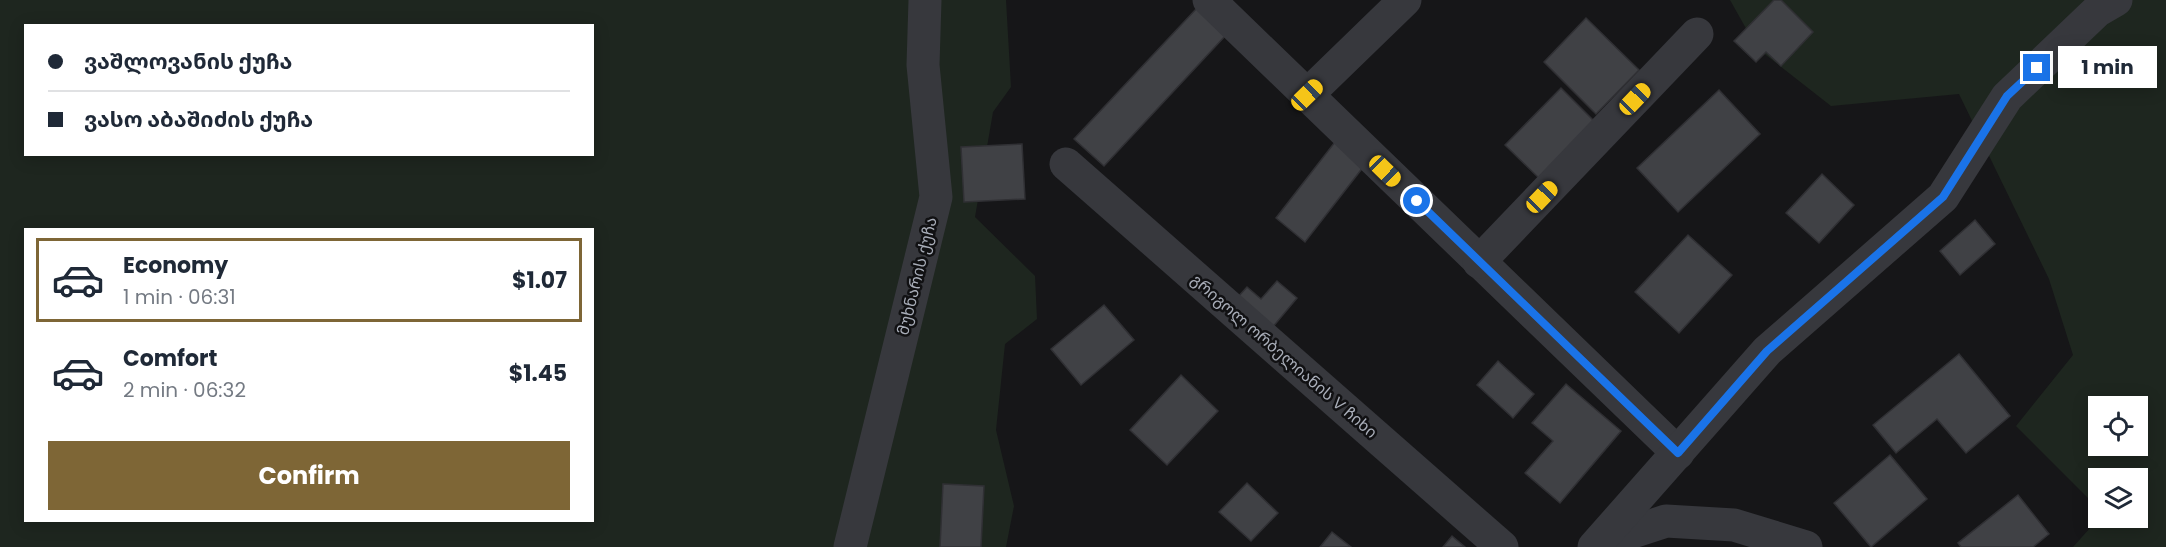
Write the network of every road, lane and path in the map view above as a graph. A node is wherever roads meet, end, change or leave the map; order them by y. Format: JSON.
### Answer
{"nodes":[{"id":1,"x":925,"y":0,"type":"edge"},
{"id":2,"x":1209,"y":0,"type":"edge"},
{"id":3,"x":1405,"y":0,"type":"edge"},
{"id":4,"x":2116,"y":0,"type":"edge"},
{"id":5,"x":1697,"y":34,"type":"dead end"},
{"id":6,"x":1307,"y":95,"type":"junction"},
{"id":7,"x":1066,"y":164,"type":"dead end"},
{"id":8,"x":1479,"y":262,"type":"junction"},
{"id":9,"x":1678,"y":453,"type":"junction"},
{"id":10,"x":1595,"y":545,"type":"edge"},
{"id":11,"x":850,"y":547,"type":"edge"},
{"id":12,"x":1502,"y":547,"type":"edge"},
{"id":13,"x":1806,"y":547,"type":"edge"}],
"edges":[{"from":1,"to":11,"type":"street","name":"მუხნარის ქუჩა"},
{"from":2,"to":6,"type":"street"},
{"from":3,"to":6,"type":"street"},
{"from":4,"to":9,"type":"street"},
{"from":5,"to":8,"type":"street"},
{"from":6,"to":8,"type":"street"},
{"from":7,"to":12,"type":"street","name":"გრიგოლ ორბელიანის V ჩიხი"},
{"from":8,"to":9,"type":"street"},
{"from":9,"to":10,"type":"street"},
{"from":10,"to":13,"type":"street"}]}
